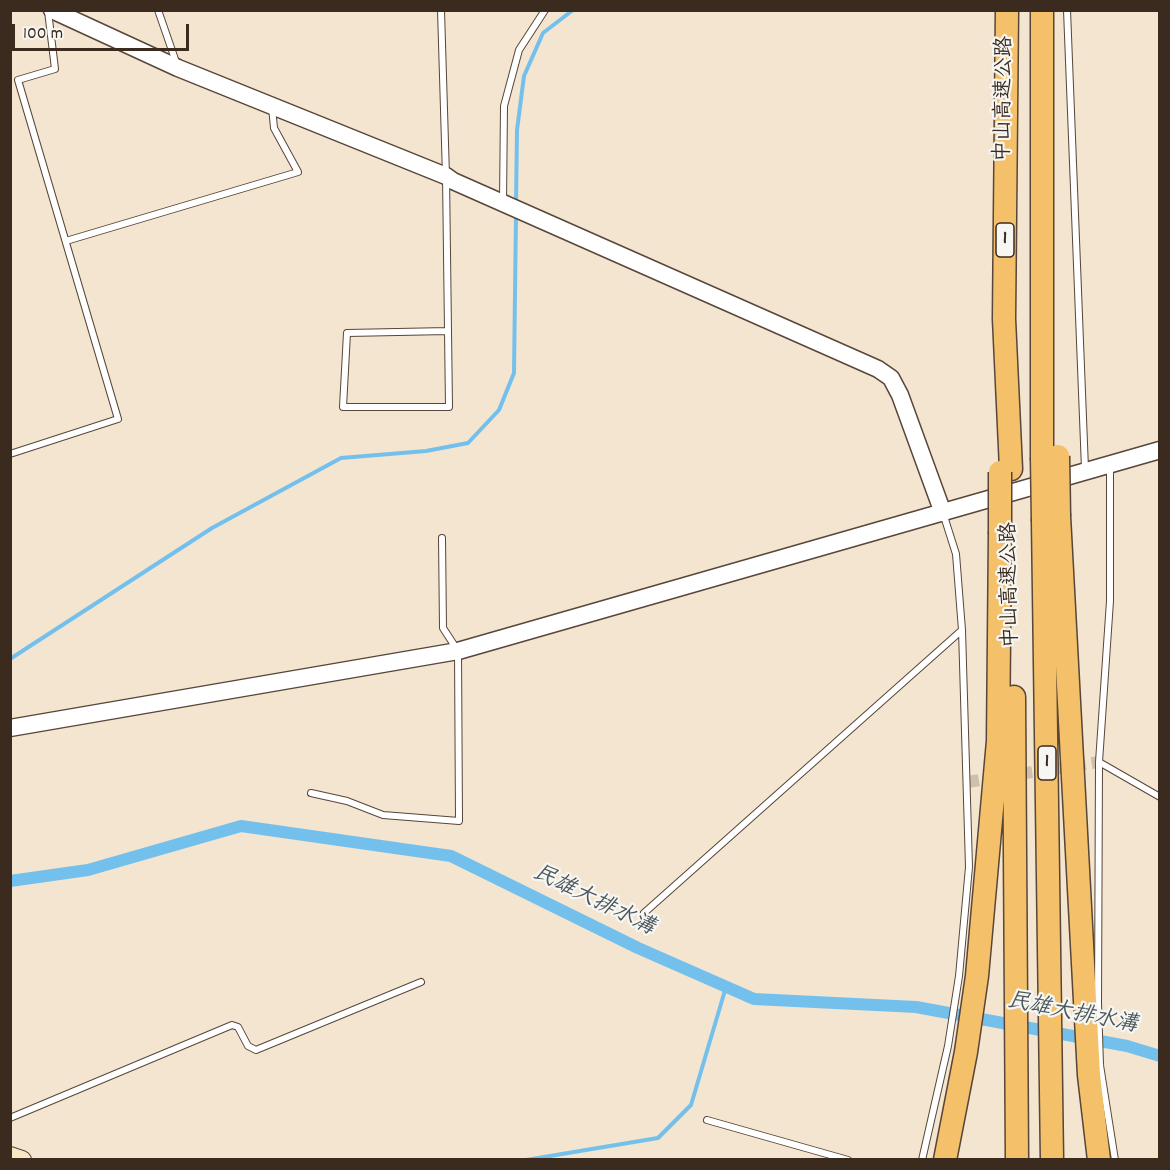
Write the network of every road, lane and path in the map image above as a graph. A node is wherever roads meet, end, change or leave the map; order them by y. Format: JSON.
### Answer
{"nodes":[{"id":1,"x":50,"y":10,"type":"edge"},
{"id":2,"x":158,"y":10,"type":"edge"},
{"id":3,"x":441,"y":10,"type":"edge"},
{"id":4,"x":545,"y":10,"type":"edge"},
{"id":5,"x":1007,"y":10,"type":"edge"},
{"id":6,"x":1042,"y":10,"type":"edge"},
{"id":7,"x":1067,"y":10,"type":"edge"},
{"id":8,"x":178,"y":68,"type":"junction"},
{"id":9,"x":272,"y":107,"type":"junction"},
{"id":10,"x":446,"y":176,"type":"junction"},
{"id":11,"x":511,"y":206,"type":"junction"},
{"id":12,"x":66,"y":241,"type":"junction"},
{"id":13,"x":448,"y":331,"type":"junction"},
{"id":14,"x":1160,"y":450,"type":"edge"},
{"id":15,"x":10,"y":454,"type":"edge"},
{"id":16,"x":1110,"y":465,"type":"junction"},
{"id":17,"x":1085,"y":472,"type":"junction"},
{"id":18,"x":943,"y":513,"type":"junction"},
{"id":19,"x":1051,"y":519,"type":"junction"},
{"id":20,"x":1006,"y":532,"type":"junction"},
{"id":21,"x":441,"y":538,"type":"dead end"},
{"id":22,"x":962,"y":630,"type":"junction"},
{"id":23,"x":458,"y":651,"type":"junction"},
{"id":24,"x":10,"y":728,"type":"edge"},
{"id":25,"x":1099,"y":762,"type":"junction"},
{"id":26,"x":311,"y":793,"type":"dead end"},
{"id":27,"x":1160,"y":797,"type":"edge"},
{"id":28,"x":644,"y":913,"type":"dead end"},
{"id":29,"x":968,"y":976,"type":"junction"},
{"id":30,"x":421,"y":982,"type":"dead end"},
{"id":31,"x":1092,"y":1007,"type":"junction"},
{"id":32,"x":957,"y":1049,"type":"junction"},
{"id":33,"x":1094,"y":1070,"type":"junction"},
{"id":34,"x":10,"y":1118,"type":"edge"},
{"id":35,"x":707,"y":1120,"type":"dead end"},
{"id":36,"x":10,"y":1156,"type":"edge"},
{"id":37,"x":22,"y":1160,"type":"edge"},
{"id":38,"x":848,"y":1160,"type":"edge"},
{"id":39,"x":922,"y":1160,"type":"edge"},
{"id":40,"x":945,"y":1160,"type":"edge"},
{"id":41,"x":1017,"y":1160,"type":"edge"},
{"id":42,"x":1052,"y":1160,"type":"edge"},
{"id":43,"x":1099,"y":1160,"type":"edge"},
{"id":44,"x":1115,"y":1160,"type":"edge"}],
"edges":[{"from":1,"to":8,"type":"street"},
{"from":1,"to":12,"type":"lane"},
{"from":2,"to":8,"type":"lane"},
{"from":3,"to":10,"type":"lane"},
{"from":4,"to":11,"type":"lane"},
{"from":5,"to":20,"type":"highway","name":"中山高速公路","number":"1"},
{"from":6,"to":19,"type":"highway","name":"中山高速公路","number":"1","bridge":true},
{"from":7,"to":17,"type":"lane"},
{"from":8,"to":9,"type":"street"},
{"from":9,"to":10,"type":"street"},
{"from":9,"to":12,"type":"lane"},
{"from":10,"to":11,"type":"street"},
{"from":10,"to":13,"type":"lane"},
{"from":11,"to":18,"type":"street"},
{"from":12,"to":15,"type":"lane"},
{"from":13,"to":13,"type":"lane"},
{"from":14,"to":16,"type":"street"},
{"from":16,"to":17,"type":"street"},
{"from":16,"to":25,"type":"lane"},
{"from":17,"to":18,"type":"street"},
{"from":18,"to":22,"type":"lane"},
{"from":18,"to":23,"type":"street"},
{"from":19,"to":31,"type":"highway"},
{"from":19,"to":42,"type":"highway","name":"中山高速公路","number":"1"},
{"from":20,"to":29,"type":"highway"},
{"from":20,"to":41,"type":"highway","name":"中山高速公路","number":"1"},
{"from":21,"to":23,"type":"lane"},
{"from":22,"to":28,"type":"lane"},
{"from":22,"to":29,"type":"lane"},
{"from":23,"to":24,"type":"street"},
{"from":23,"to":26,"type":"lane"},
{"from":25,"to":27,"type":"lane"},
{"from":25,"to":31,"type":"lane"},
{"from":29,"to":32,"type":"highway"},
{"from":30,"to":34,"type":"lane"},
{"from":31,"to":33,"type":"highway"},
{"from":32,"to":39,"type":"lane"},
{"from":32,"to":40,"type":"highway"},
{"from":33,"to":43,"type":"highway"},
{"from":33,"to":44,"type":"lane"},
{"from":35,"to":38,"type":"lane"},
{"from":36,"to":37,"type":"main road"}]}
